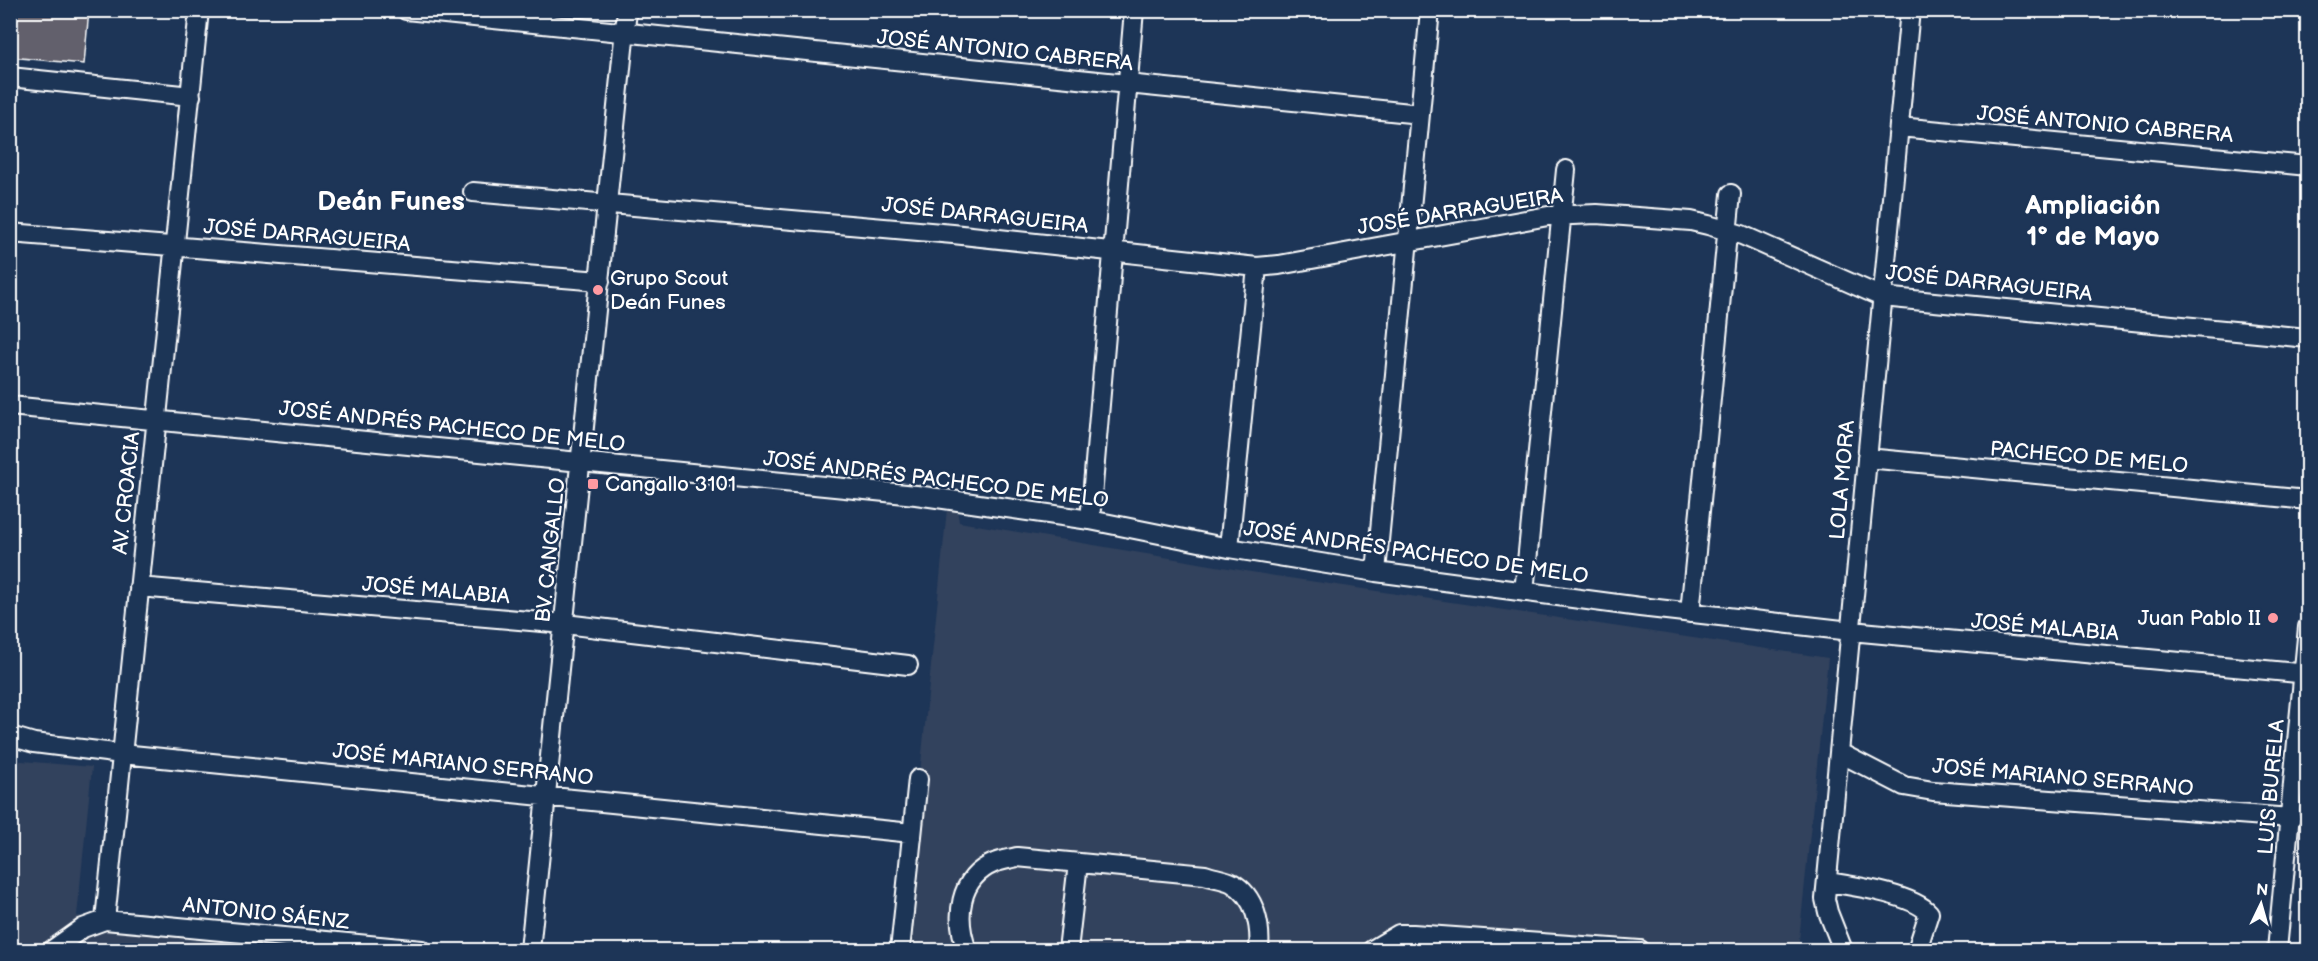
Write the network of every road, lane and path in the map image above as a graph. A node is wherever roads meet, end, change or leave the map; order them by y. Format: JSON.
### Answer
{"nodes":[{"id":1,"x":200,"y":10,"type":"edge"},
{"id":2,"x":406,"y":10,"type":"edge"},
{"id":3,"x":627,"y":10,"type":"edge"},
{"id":4,"x":1134,"y":10,"type":"edge"},
{"id":5,"x":1430,"y":10,"type":"edge"},
{"id":6,"x":1910,"y":10,"type":"edge"},
{"id":7,"x":624,"y":34,"type":"junction"},
{"id":8,"x":10,"y":77,"type":"edge"},
{"id":9,"x":1127,"y":85,"type":"junction"},
{"id":10,"x":190,"y":96,"type":"junction"},
{"id":11,"x":1420,"y":114,"type":"junction"},
{"id":12,"x":1899,"y":127,"type":"junction"},
{"id":13,"x":2307,"y":166,"type":"edge"},
{"id":14,"x":1566,"y":170,"type":"dead end"},
{"id":15,"x":473,"y":192,"type":"dead end"},
{"id":16,"x":1731,"y":194,"type":"dead end"},
{"id":17,"x":607,"y":202,"type":"junction"},
{"id":18,"x":1561,"y":215,"type":"junction"},
{"id":19,"x":1727,"y":231,"type":"junction"},
{"id":20,"x":10,"y":232,"type":"edge"},
{"id":21,"x":1408,"y":240,"type":"junction"},
{"id":22,"x":175,"y":247,"type":"junction"},
{"id":23,"x":1113,"y":251,"type":"junction"},
{"id":24,"x":1257,"y":267,"type":"junction"},
{"id":25,"x":600,"y":281,"type":"junction"},
{"id":26,"x":1882,"y":297,"type":"junction"},
{"id":27,"x":2307,"y":338,"type":"edge"},
{"id":28,"x":10,"y":406,"type":"edge"},
{"id":29,"x":157,"y":420,"type":"junction"},
{"id":30,"x":1867,"y":458,"type":"junction"},
{"id":31,"x":582,"y":460,"type":"junction"},
{"id":32,"x":2307,"y":500,"type":"edge"},
{"id":33,"x":1090,"y":520,"type":"junction"},
{"id":34,"x":1229,"y":548,"type":"junction"},
{"id":35,"x":1376,"y":572,"type":"junction"},
{"id":36,"x":139,"y":587,"type":"junction"},
{"id":37,"x":1524,"y":592,"type":"junction"},
{"id":38,"x":1690,"y":613,"type":"junction"},
{"id":39,"x":565,"y":624,"type":"junction"},
{"id":40,"x":2307,"y":627,"type":"edge"},
{"id":41,"x":1851,"y":630,"type":"junction"},
{"id":42,"x":908,"y":665,"type":"dead end"},
{"id":43,"x":2306,"y":674,"type":"edge"},
{"id":44,"x":10,"y":736,"type":"edge"},
{"id":45,"x":1840,"y":753,"type":"junction"},
{"id":46,"x":122,"y":754,"type":"junction"},
{"id":47,"x":918,"y":779,"type":"dead end"},
{"id":48,"x":546,"y":795,"type":"junction"},
{"id":49,"x":2291,"y":818,"type":"junction"},
{"id":50,"x":912,"y":834,"type":"junction"},
{"id":51,"x":1078,"y":863,"type":"junction"},
{"id":52,"x":1828,"y":882,"type":"junction"},
{"id":53,"x":105,"y":920,"type":"junction"},
{"id":54,"x":52,"y":951,"type":"edge"},
{"id":55,"x":422,"y":951,"type":"edge"},
{"id":56,"x":530,"y":951,"type":"edge"},
{"id":57,"x":900,"y":951,"type":"edge"},
{"id":58,"x":967,"y":951,"type":"edge"},
{"id":59,"x":1068,"y":951,"type":"edge"},
{"id":60,"x":1258,"y":951,"type":"edge"},
{"id":61,"x":1372,"y":951,"type":"edge"},
{"id":62,"x":1640,"y":951,"type":"edge"},
{"id":63,"x":1843,"y":951,"type":"edge"},
{"id":64,"x":1917,"y":951,"type":"edge"},
{"id":65,"x":2277,"y":951,"type":"edge"}],
"edges":[{"from":1,"to":10,"type":"street","name":"AV. CROACIA"},
{"from":2,"to":7,"type":"street","name":"JOSÉ ANTONIO CABRERA"},
{"from":3,"to":7,"type":"street","name":"BV. CANGALLO"},
{"from":4,"to":9,"type":"street"},
{"from":5,"to":11,"type":"street"},
{"from":6,"to":12,"type":"street","name":"LOLA MORA"},
{"from":7,"to":9,"type":"street","name":"JOSÉ ANTONIO CABRERA"},
{"from":7,"to":17,"type":"street","name":"BV. CANGALLO"},
{"from":8,"to":10,"type":"street"},
{"from":9,"to":11,"type":"street","name":"JOSÉ ANTONIO CABRERA"},
{"from":9,"to":23,"type":"street"},
{"from":10,"to":22,"type":"street","name":"AV. CROACIA"},
{"from":11,"to":21,"type":"street"},
{"from":12,"to":13,"type":"street","name":"JOSÉ ANTONIO CABRERA"},
{"from":12,"to":26,"type":"street","name":"LOLA MORA"},
{"from":14,"to":18,"type":"street"},
{"from":15,"to":17,"type":"street","name":"JOSÉ DARRAGUEIRA"},
{"from":16,"to":19,"type":"street"},
{"from":17,"to":23,"type":"street","name":"JOSÉ DARRAGUEIRA"},
{"from":17,"to":25,"type":"street","name":"BV. CANGALLO"},
{"from":18,"to":19,"type":"street","name":"JOSÉ DARRAGUEIRA"},
{"from":18,"to":21,"type":"street","name":"JOSÉ DARRAGUEIRA"},
{"from":18,"to":37,"type":"street"},
{"from":19,"to":26,"type":"street","name":"JOSÉ DARRAGUEIRA"},
{"from":19,"to":38,"type":"street"},
{"from":20,"to":22,"type":"street","name":"JOSÉ DARRAGUEIRA"},
{"from":21,"to":24,"type":"street","name":"JOSÉ DARRAGUEIRA"},
{"from":21,"to":35,"type":"street"},
{"from":22,"to":25,"type":"street","name":"JOSÉ DARRAGUEIRA"},
{"from":22,"to":29,"type":"street","name":"AV. CROACIA"},
{"from":23,"to":24,"type":"street","name":"JOSÉ DARRAGUEIRA"},
{"from":23,"to":33,"type":"street"},
{"from":24,"to":34,"type":"street"},
{"from":25,"to":31,"type":"street","name":"BV. CANGALLO"},
{"from":26,"to":27,"type":"street","name":"JOSÉ DARRAGUEIRA"},
{"from":26,"to":30,"type":"street","name":"LOLA MORA"},
{"from":28,"to":29,"type":"street","name":"JOSÉ ANDRÉS PACHECO DE MELO"},
{"from":29,"to":31,"type":"street","name":"JOSÉ ANDRÉS PACHECO DE MELO"},
{"from":29,"to":36,"type":"street","name":"AV. CROACIA"},
{"from":30,"to":32,"type":"street","name":"PACHECO DE MELO"},
{"from":30,"to":41,"type":"street","name":"LOLA MORA"},
{"from":31,"to":33,"type":"street","name":"JOSÉ ANDRÉS PACHECO DE MELO"},
{"from":31,"to":39,"type":"street","name":"BV. CANGALLO"},
{"from":33,"to":34,"type":"street","name":"JOSÉ ANDRÉS PACHECO DE MELO"},
{"from":34,"to":35,"type":"street","name":"JOSÉ ANDRÉS PACHECO DE MELO"},
{"from":35,"to":37,"type":"street","name":"JOSÉ ANDRÉS PACHECO DE MELO"},
{"from":36,"to":39,"type":"street","name":"JOSÉ MALABIA"},
{"from":36,"to":46,"type":"street","name":"AV. CROACIA"},
{"from":37,"to":38,"type":"street","name":"JOSÉ ANDRÉS PACHECO DE MELO"},
{"from":38,"to":41,"type":"street","name":"JOSÉ ANDRÉS PACHECO DE MELO"},
{"from":39,"to":42,"type":"street","name":"JOSÉ MALABIA"},
{"from":39,"to":48,"type":"street","name":"BV. CANGALLO"},
{"from":40,"to":43,"type":"street","name":"LUIS BURELA"},
{"from":41,"to":43,"type":"street","name":"JOSÉ MALABIA"},
{"from":41,"to":45,"type":"street","name":"LOLA MORA"},
{"from":43,"to":49,"type":"street","name":"LUIS BURELA"},
{"from":44,"to":46,"type":"street","name":"JOSÉ MARIANO SERRANO"},
{"from":45,"to":49,"type":"street","name":"JOSÉ MARIANO SERRANO"},
{"from":45,"to":52,"type":"street","name":"LOLA MORA"},
{"from":46,"to":48,"type":"street","name":"JOSÉ MARIANO SERRANO"},
{"from":46,"to":53,"type":"street","name":"AV. CROACIA"},
{"from":47,"to":50,"type":"street"},
{"from":48,"to":50,"type":"street","name":"JOSÉ MARIANO SERRANO"},
{"from":48,"to":56,"type":"street","name":"BV. CANGALLO"},
{"from":49,"to":65,"type":"street","name":"LUIS BURELA"},
{"from":50,"to":57,"type":"street"},
{"from":51,"to":58,"type":"street"},
{"from":51,"to":59,"type":"street"},
{"from":51,"to":60,"type":"street"},
{"from":52,"to":63,"type":"street","name":"LOLA MORA"},
{"from":52,"to":64,"type":"street"},
{"from":53,"to":54,"type":"street"},
{"from":53,"to":55,"type":"street","name":"ANTONIO SÁENZ"},
{"from":61,"to":62,"type":"street"}]}
